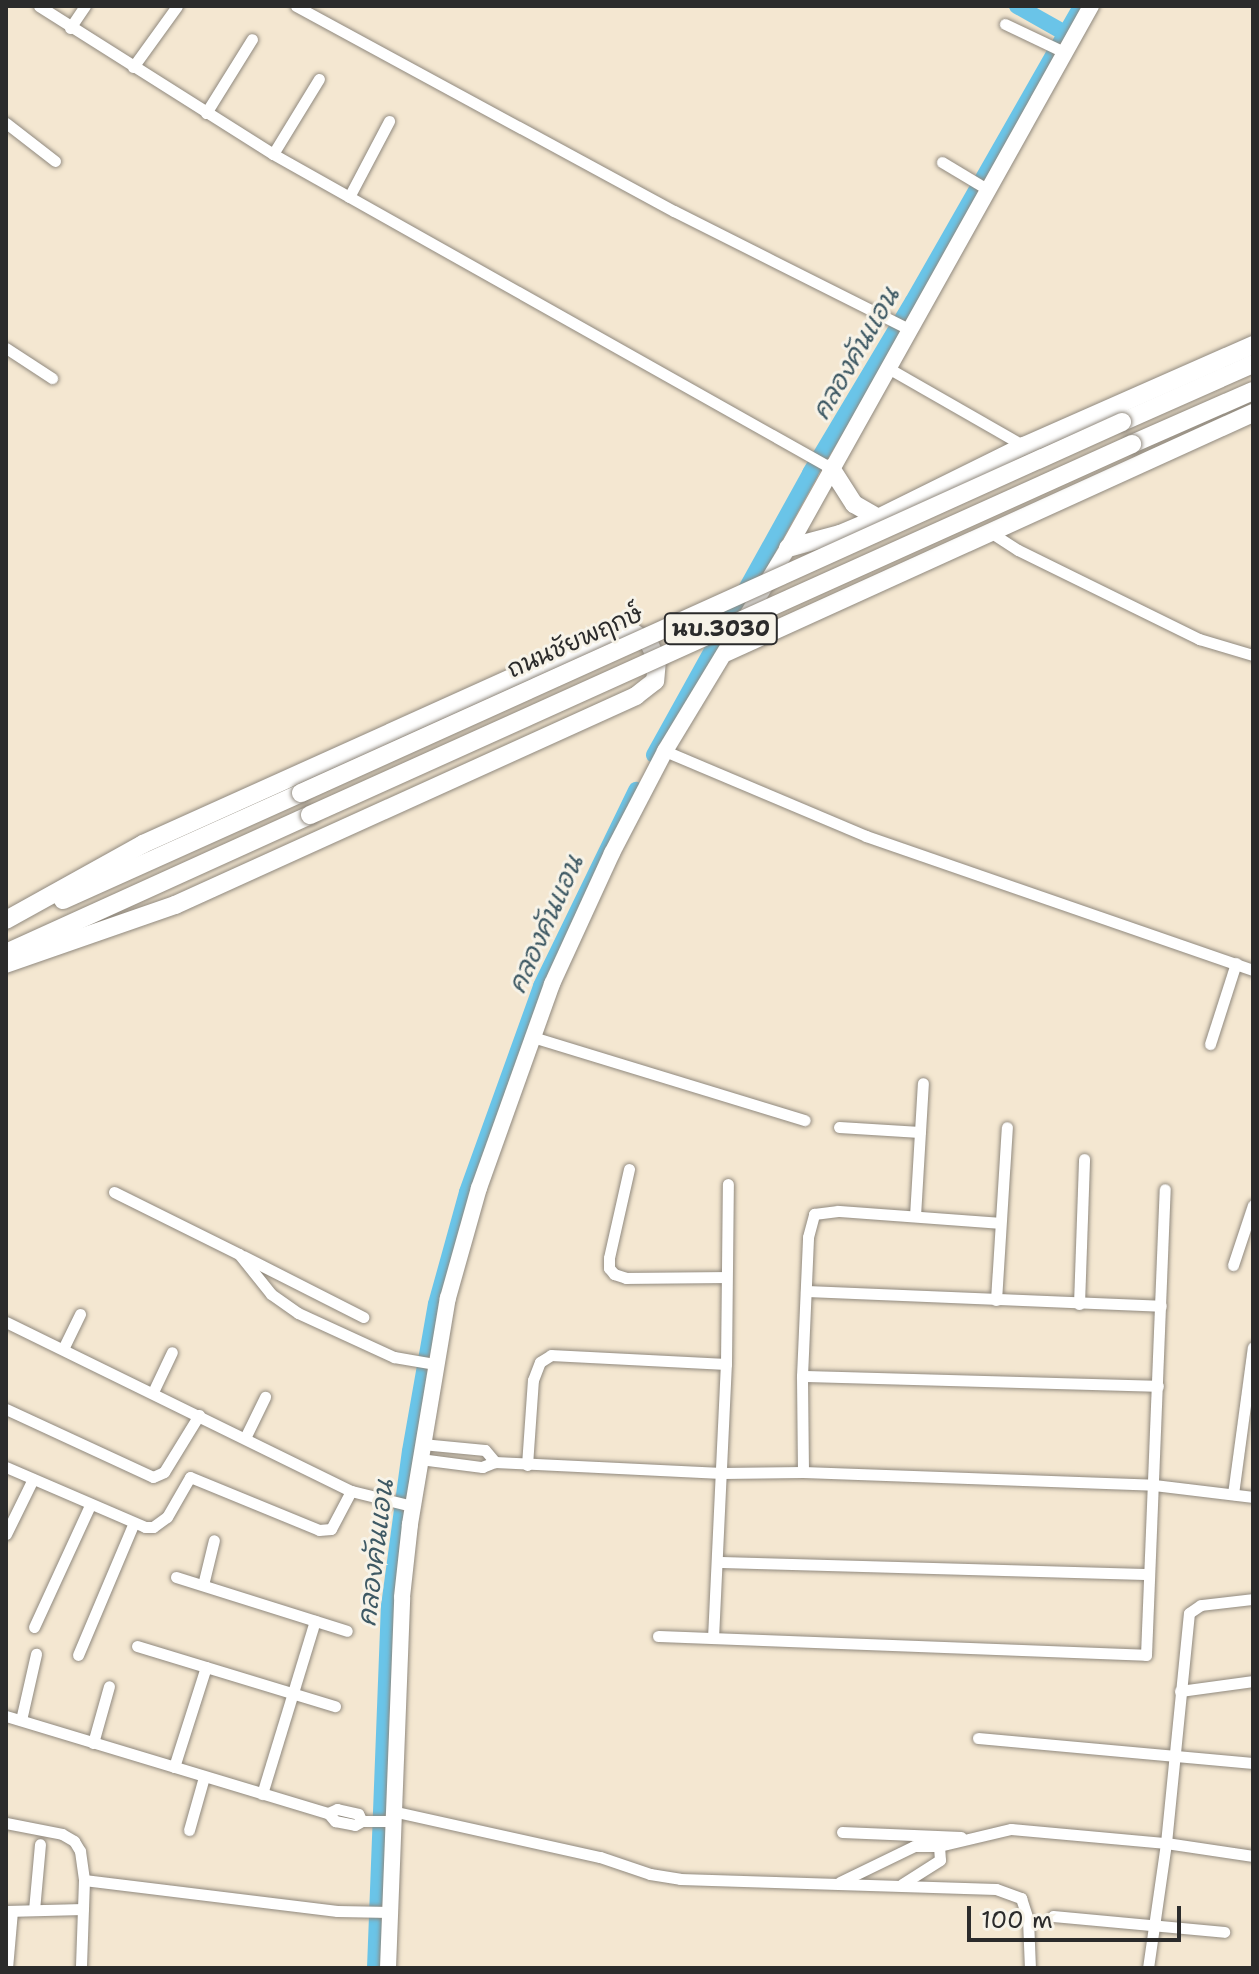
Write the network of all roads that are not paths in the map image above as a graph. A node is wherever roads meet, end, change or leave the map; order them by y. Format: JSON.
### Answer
{"nodes":[{"id":1,"x":39,"y":6,"type":"edge"},
{"id":2,"x":85,"y":6,"type":"edge"},
{"id":3,"x":177,"y":6,"type":"edge"},
{"id":4,"x":296,"y":6,"type":"edge"},
{"id":5,"x":1091,"y":6,"type":"edge"},
{"id":6,"x":1005,"y":24,"type":"dead end"},
{"id":7,"x":70,"y":28,"type":"junction"},
{"id":8,"x":252,"y":39,"type":"dead end"},
{"id":9,"x":1061,"y":50,"type":"junction"},
{"id":10,"x":133,"y":67,"type":"junction"},
{"id":11,"x":319,"y":79,"type":"dead end"},
{"id":12,"x":206,"y":113,"type":"junction"},
{"id":13,"x":389,"y":121,"type":"dead end"},
{"id":14,"x":6,"y":123,"type":"edge"},
{"id":15,"x":273,"y":154,"type":"junction"},
{"id":16,"x":55,"y":161,"type":"dead end"},
{"id":17,"x":942,"y":162,"type":"dead end"},
{"id":18,"x":984,"y":188,"type":"junction"},
{"id":19,"x":349,"y":197,"type":"junction"},
{"id":20,"x":908,"y":328,"type":"junction"},
{"id":21,"x":1253,"y":345,"type":"edge"},
{"id":22,"x":6,"y":348,"type":"edge"},
{"id":23,"x":1253,"y":364,"type":"edge"},
{"id":24,"x":888,"y":368,"type":"junction"},
{"id":25,"x":52,"y":378,"type":"dead end"},
{"id":26,"x":1253,"y":391,"type":"edge"},
{"id":27,"x":1253,"y":413,"type":"edge"},
{"id":28,"x":1024,"y":446,"type":"junction"},
{"id":29,"x":825,"y":464,"type":"junction"},
{"id":30,"x":878,"y":518,"type":"junction"},
{"id":31,"x":990,"y":532,"type":"junction"},
{"id":32,"x":840,"y":534,"type":"junction"},
{"id":33,"x":788,"y":548,"type":"junction"},
{"id":34,"x":879,"y":584,"type":"junction"},
{"id":35,"x":727,"y":652,"type":"junction"},
{"id":36,"x":1253,"y":655,"type":"edge"},
{"id":37,"x":665,"y":751,"type":"junction"},
{"id":38,"x":6,"y":920,"type":"edge"},
{"id":39,"x":6,"y":926,"type":"edge"},
{"id":40,"x":6,"y":953,"type":"edge"},
{"id":41,"x":1236,"y":963,"type":"junction"},
{"id":42,"x":6,"y":964,"type":"edge"},
{"id":43,"x":1253,"y":970,"type":"edge"},
{"id":44,"x":533,"y":1037,"type":"junction"},
{"id":45,"x":1210,"y":1044,"type":"dead end"},
{"id":46,"x":923,"y":1083,"type":"dead end"},
{"id":47,"x":805,"y":1120,"type":"dead end"},
{"id":48,"x":839,"y":1127,"type":"dead end"},
{"id":49,"x":1007,"y":1127,"type":"dead end"},
{"id":50,"x":920,"y":1132,"type":"junction"},
{"id":51,"x":1084,"y":1159,"type":"dead end"},
{"id":52,"x":629,"y":1169,"type":"dead end"},
{"id":53,"x":728,"y":1184,"type":"dead end"},
{"id":54,"x":1165,"y":1189,"type":"dead end"},
{"id":55,"x":114,"y":1192,"type":"dead end"},
{"id":56,"x":1253,"y":1205,"type":"edge"},
{"id":57,"x":915,"y":1216,"type":"junction"},
{"id":58,"x":1000,"y":1223,"type":"junction"},
{"id":59,"x":239,"y":1254,"type":"junction"},
{"id":60,"x":1233,"y":1265,"type":"dead end"},
{"id":61,"x":725,"y":1277,"type":"junction"},
{"id":62,"x":806,"y":1291,"type":"junction"},
{"id":63,"x":996,"y":1300,"type":"junction"},
{"id":64,"x":1079,"y":1304,"type":"junction"},
{"id":65,"x":1161,"y":1306,"type":"junction"},
{"id":66,"x":80,"y":1314,"type":"dead end"},
{"id":67,"x":363,"y":1317,"type":"dead end"},
{"id":68,"x":6,"y":1322,"type":"edge"},
{"id":69,"x":1253,"y":1347,"type":"edge"},
{"id":70,"x":63,"y":1349,"type":"junction"},
{"id":71,"x":172,"y":1352,"type":"dead end"},
{"id":72,"x":427,"y":1363,"type":"junction"},
{"id":73,"x":726,"y":1364,"type":"junction"},
{"id":74,"x":802,"y":1376,"type":"junction"},
{"id":75,"x":1158,"y":1386,"type":"junction"},
{"id":76,"x":153,"y":1392,"type":"junction"},
{"id":77,"x":265,"y":1397,"type":"dead end"},
{"id":78,"x":1249,"y":1404,"type":"edge"},
{"id":79,"x":6,"y":1409,"type":"edge"},
{"id":80,"x":199,"y":1415,"type":"junction"},
{"id":81,"x":245,"y":1438,"type":"junction"},
{"id":82,"x":421,"y":1451,"type":"junction"},
{"id":83,"x":527,"y":1465,"type":"junction"},
{"id":84,"x":6,"y":1467,"type":"edge"},
{"id":85,"x":803,"y":1472,"type":"junction"},
{"id":86,"x":722,"y":1473,"type":"junction"},
{"id":87,"x":33,"y":1479,"type":"junction"},
{"id":88,"x":1154,"y":1485,"type":"junction"},
{"id":89,"x":351,"y":1491,"type":"junction"},
{"id":90,"x":1233,"y":1494,"type":"junction"},
{"id":91,"x":1253,"y":1497,"type":"edge"},
{"id":92,"x":90,"y":1505,"type":"junction"},
{"id":93,"x":406,"y":1505,"type":"junction"},
{"id":94,"x":133,"y":1525,"type":"junction"},
{"id":95,"x":6,"y":1534,"type":"edge"},
{"id":96,"x":214,"y":1540,"type":"dead end"},
{"id":97,"x":718,"y":1562,"type":"junction"},
{"id":98,"x":1148,"y":1574,"type":"junction"},
{"id":99,"x":176,"y":1577,"type":"dead end"},
{"id":100,"x":203,"y":1585,"type":"junction"},
{"id":101,"x":1253,"y":1599,"type":"edge"},
{"id":102,"x":315,"y":1621,"type":"junction"},
{"id":103,"x":34,"y":1627,"type":"dead end"},
{"id":104,"x":347,"y":1631,"type":"dead end"},
{"id":105,"x":658,"y":1636,"type":"dead end"},
{"id":106,"x":713,"y":1638,"type":"junction"},
{"id":107,"x":137,"y":1646,"type":"dead end"},
{"id":108,"x":36,"y":1654,"type":"dead end"},
{"id":109,"x":78,"y":1655,"type":"dead end"},
{"id":110,"x":206,"y":1667,"type":"junction"},
{"id":111,"x":1253,"y":1681,"type":"edge"},
{"id":112,"x":109,"y":1686,"type":"dead end"},
{"id":113,"x":1180,"y":1691,"type":"junction"},
{"id":114,"x":293,"y":1693,"type":"junction"},
{"id":115,"x":335,"y":1706,"type":"dead end"},
{"id":116,"x":6,"y":1716,"type":"edge"},
{"id":117,"x":21,"y":1720,"type":"junction"},
{"id":118,"x":978,"y":1738,"type":"dead end"},
{"id":119,"x":93,"y":1743,"type":"junction"},
{"id":120,"x":1173,"y":1756,"type":"junction"},
{"id":121,"x":1253,"y":1763,"type":"edge"},
{"id":122,"x":174,"y":1767,"type":"junction"},
{"id":123,"x":204,"y":1777,"type":"junction"},
{"id":124,"x":262,"y":1794,"type":"junction"},
{"id":125,"x":388,"y":1817,"type":"junction"},
{"id":126,"x":6,"y":1823,"type":"edge"},
{"id":127,"x":189,"y":1830,"type":"dead end"},
{"id":128,"x":842,"y":1832,"type":"dead end"},
{"id":129,"x":973,"y":1837,"type":"junction"},
{"id":130,"x":1166,"y":1843,"type":"junction"},
{"id":131,"x":40,"y":1844,"type":"dead end"},
{"id":132,"x":939,"y":1846,"type":"junction"},
{"id":133,"x":1253,"y":1856,"type":"edge"},
{"id":134,"x":84,"y":1880,"type":"junction"},
{"id":135,"x":836,"y":1884,"type":"junction"},
{"id":136,"x":901,"y":1885,"type":"junction"},
{"id":137,"x":83,"y":1909,"type":"junction"},
{"id":138,"x":34,"y":1910,"type":"junction"},
{"id":139,"x":9,"y":1911,"type":"edge"},
{"id":140,"x":386,"y":1912,"type":"junction"},
{"id":141,"x":1053,"y":1916,"type":"dead end"},
{"id":142,"x":1155,"y":1926,"type":"junction"},
{"id":143,"x":1224,"y":1932,"type":"dead end"},
{"id":144,"x":7,"y":1968,"type":"edge"},
{"id":145,"x":81,"y":1968,"type":"edge"},
{"id":146,"x":388,"y":1968,"type":"edge"},
{"id":147,"x":1030,"y":1968,"type":"edge"},
{"id":148,"x":1148,"y":1968,"type":"edge"}],
"edges":[{"from":1,"to":7,"type":"street"},
{"from":2,"to":7,"type":"street"},
{"from":3,"to":10,"type":"street"},
{"from":4,"to":20,"type":"street"},
{"from":5,"to":9,"type":"street"},
{"from":6,"to":9,"type":"street"},
{"from":7,"to":10,"type":"street"},
{"from":8,"to":12,"type":"street"},
{"from":9,"to":18,"type":"street"},
{"from":10,"to":12,"type":"street"},
{"from":11,"to":15,"type":"street"},
{"from":12,"to":15,"type":"street"},
{"from":13,"to":19,"type":"street"},
{"from":14,"to":16,"type":"street"},
{"from":15,"to":19,"type":"street"},
{"from":17,"to":18,"type":"street"},
{"from":18,"to":20,"type":"street"},
{"from":19,"to":29,"type":"street"},
{"from":20,"to":24,"type":"street"},
{"from":21,"to":28,"type":"main road"},
{"from":22,"to":25,"type":"street"},
{"from":23,"to":39,"type":"main road","name":"ถนนชัยพฤกษ์","number":"นบ.3030","bridge":true},
{"from":24,"to":28,"type":"street"},
{"from":24,"to":29,"type":"street"},
{"from":26,"to":40,"type":"main road","name":"ถนนชัยพฤกษ์","number":"นบ.3030","bridge":true},
{"from":27,"to":31,"type":"main road"},
{"from":28,"to":30,"type":"main road"},
{"from":29,"to":30,"type":"main road"},
{"from":29,"to":33,"type":"street"},
{"from":30,"to":32,"type":"main road"},
{"from":31,"to":34,"type":"main road"},
{"from":31,"to":36,"type":"street"},
{"from":32,"to":33,"type":"main road"},
{"from":32,"to":34,"type":"main road"},
{"from":33,"to":35,"type":"street"},
{"from":34,"to":35,"type":"main road"},
{"from":35,"to":37,"type":"street"},
{"from":37,"to":41,"type":"street"},
{"from":37,"to":44,"type":"street"},
{"from":38,"to":42,"type":"main road"},
{"from":41,"to":43,"type":"street"},
{"from":41,"to":45,"type":"street"},
{"from":44,"to":47,"type":"street"},
{"from":44,"to":72,"type":"street"},
{"from":46,"to":50,"type":"street"},
{"from":48,"to":50,"type":"street"},
{"from":49,"to":58,"type":"street"},
{"from":50,"to":57,"type":"street"},
{"from":51,"to":64,"type":"street"},
{"from":52,"to":61,"type":"street"},
{"from":53,"to":61,"type":"street"},
{"from":54,"to":65,"type":"street"},
{"from":55,"to":59,"type":"street"},
{"from":56,"to":60,"type":"street"},
{"from":57,"to":58,"type":"street"},
{"from":57,"to":62,"type":"street"},
{"from":58,"to":63,"type":"street"},
{"from":59,"to":67,"type":"street"},
{"from":59,"to":72,"type":"street"},
{"from":61,"to":73,"type":"street"},
{"from":62,"to":63,"type":"street"},
{"from":62,"to":74,"type":"street"},
{"from":63,"to":64,"type":"street"},
{"from":64,"to":65,"type":"street"},
{"from":65,"to":75,"type":"street"},
{"from":66,"to":70,"type":"street"},
{"from":68,"to":70,"type":"street"},
{"from":69,"to":78,"type":"street"},
{"from":70,"to":76,"type":"street"},
{"from":71,"to":76,"type":"street"},
{"from":72,"to":82,"type":"street"},
{"from":73,"to":83,"type":"street"},
{"from":73,"to":86,"type":"street"},
{"from":74,"to":75,"type":"street"},
{"from":74,"to":85,"type":"street"},
{"from":75,"to":88,"type":"street"},
{"from":76,"to":80,"type":"street"},
{"from":77,"to":81,"type":"street"},
{"from":78,"to":90,"type":"street"},
{"from":79,"to":80,"type":"street"},
{"from":80,"to":81,"type":"street"},
{"from":81,"to":89,"type":"street"},
{"from":82,"to":83,"type":"street"},
{"from":82,"to":93,"type":"street"},
{"from":83,"to":86,"type":"street"},
{"from":84,"to":87,"type":"street"},
{"from":85,"to":86,"type":"street"},
{"from":85,"to":88,"type":"street"},
{"from":86,"to":97,"type":"street"},
{"from":87,"to":92,"type":"street"},
{"from":87,"to":95,"type":"street"},
{"from":88,"to":90,"type":"street"},
{"from":88,"to":98,"type":"street"},
{"from":89,"to":93,"type":"street"},
{"from":89,"to":94,"type":"street"},
{"from":90,"to":91,"type":"street"},
{"from":92,"to":94,"type":"street"},
{"from":92,"to":103,"type":"street"},
{"from":93,"to":125,"type":"street"},
{"from":94,"to":109,"type":"street"},
{"from":96,"to":100,"type":"street"},
{"from":97,"to":98,"type":"street"},
{"from":97,"to":106,"type":"street"},
{"from":98,"to":106,"type":"street"},
{"from":99,"to":100,"type":"street"},
{"from":100,"to":102,"type":"street"},
{"from":101,"to":113,"type":"street"},
{"from":102,"to":104,"type":"street"},
{"from":102,"to":114,"type":"street"},
{"from":105,"to":106,"type":"street"},
{"from":107,"to":110,"type":"street"},
{"from":108,"to":117,"type":"street"},
{"from":110,"to":114,"type":"street"},
{"from":110,"to":122,"type":"street"},
{"from":111,"to":113,"type":"street"},
{"from":112,"to":119,"type":"street"},
{"from":113,"to":120,"type":"street"},
{"from":114,"to":115,"type":"street"},
{"from":114,"to":124,"type":"street"},
{"from":116,"to":117,"type":"street"},
{"from":117,"to":119,"type":"street"},
{"from":118,"to":120,"type":"street"},
{"from":119,"to":122,"type":"street"},
{"from":120,"to":121,"type":"street"},
{"from":120,"to":130,"type":"street"},
{"from":122,"to":123,"type":"street"},
{"from":123,"to":124,"type":"street"},
{"from":123,"to":127,"type":"street"},
{"from":124,"to":125,"type":"street"},
{"from":125,"to":135,"type":"street"},
{"from":125,"to":140,"type":"street"},
{"from":126,"to":134,"type":"street"},
{"from":128,"to":129,"type":"street"},
{"from":129,"to":130,"type":"street"},
{"from":129,"to":132,"type":"street"},
{"from":130,"to":133,"type":"street"},
{"from":130,"to":142,"type":"street"},
{"from":131,"to":138,"type":"street"},
{"from":132,"to":135,"type":"street"},
{"from":132,"to":136,"type":"street"},
{"from":134,"to":137,"type":"street"},
{"from":134,"to":140,"type":"street"},
{"from":135,"to":136,"type":"street"},
{"from":136,"to":147,"type":"street"},
{"from":137,"to":138,"type":"street"},
{"from":137,"to":145,"type":"street"},
{"from":138,"to":139,"type":"street"},
{"from":139,"to":144,"type":"street"},
{"from":140,"to":146,"type":"street"},
{"from":141,"to":142,"type":"street"},
{"from":142,"to":143,"type":"street"},
{"from":142,"to":148,"type":"street"}]}
